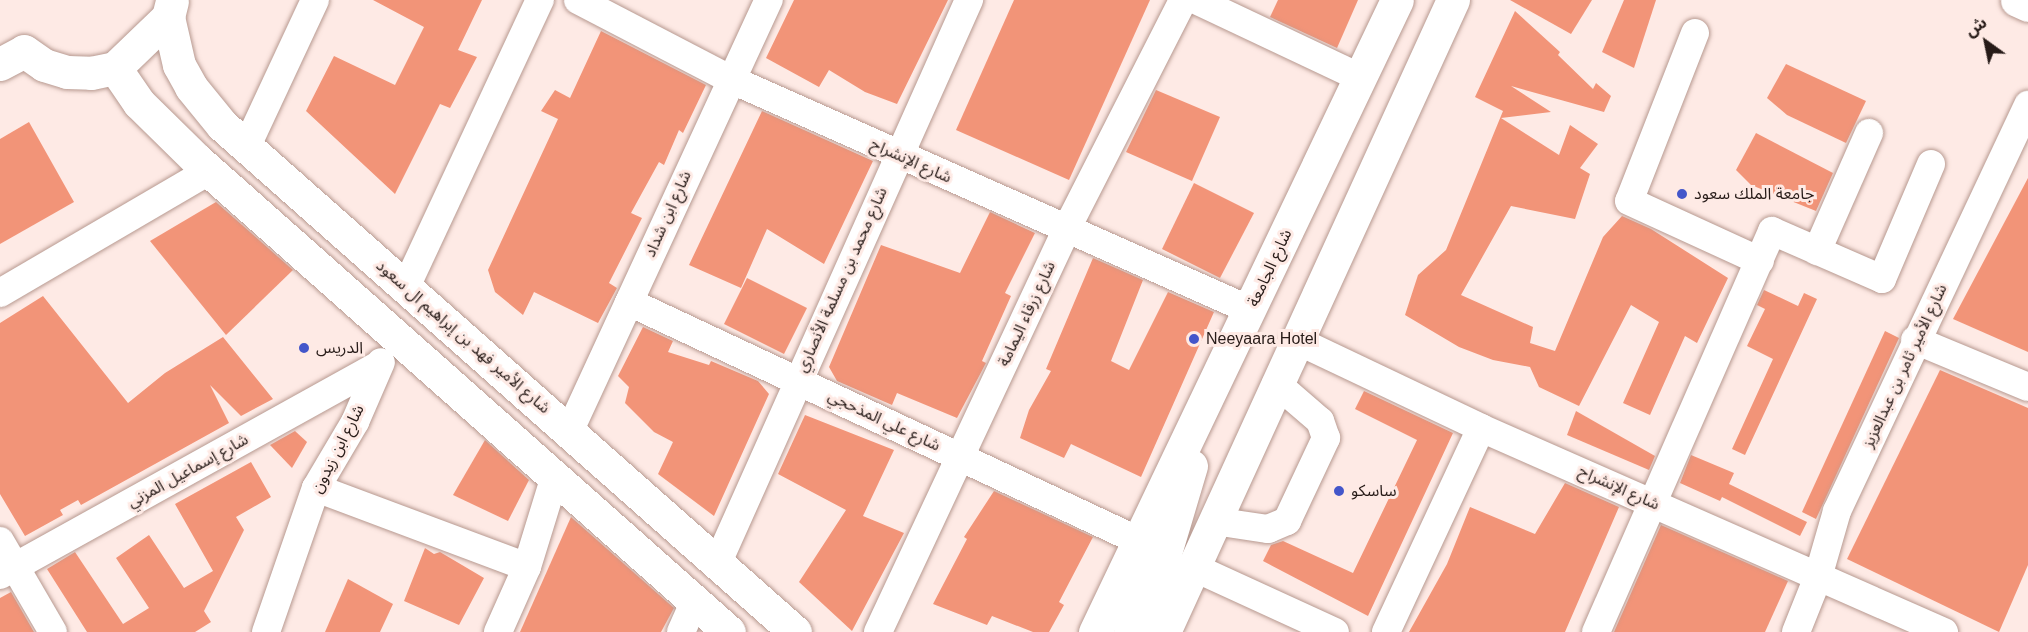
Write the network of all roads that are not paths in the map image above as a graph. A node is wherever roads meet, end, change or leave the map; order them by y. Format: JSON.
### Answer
{"nodes":[{"id":1,"x":315,"y":0,"type":"edge"},
{"id":2,"x":540,"y":0,"type":"edge"},
{"id":3,"x":578,"y":0,"type":"edge"},
{"id":4,"x":769,"y":0,"type":"edge"},
{"id":5,"x":969,"y":0,"type":"edge"},
{"id":6,"x":1183,"y":0,"type":"edge"},
{"id":7,"x":1196,"y":0,"type":"edge"},
{"id":8,"x":1396,"y":0,"type":"edge"},
{"id":9,"x":1453,"y":0,"type":"edge"},
{"id":10,"x":2017,"y":0,"type":"edge"},
{"id":11,"x":2028,"y":5,"type":"edge"},
{"id":12,"x":170,"y":9,"type":"edge"},
{"id":13,"x":1695,"y":33,"type":"dead end"},
{"id":14,"x":12,"y":58,"type":"edge"},
{"id":15,"x":115,"y":68,"type":"junction"},
{"id":16,"x":1359,"y":77,"type":"junction"},
{"id":17,"x":730,"y":79,"type":"junction"},
{"id":18,"x":2028,"y":105,"type":"edge"},
{"id":19,"x":1869,"y":133,"type":"dead end"},
{"id":20,"x":246,"y":148,"type":"junction"},
{"id":21,"x":897,"y":155,"type":"junction"},
{"id":22,"x":1931,"y":164,"type":"dead end"},
{"id":23,"x":209,"y":171,"type":"junction"},
{"id":24,"x":1067,"y":228,"type":"junction"},
{"id":25,"x":1817,"y":251,"type":"junction"},
{"id":26,"x":1761,"y":261,"type":"junction"},
{"id":27,"x":405,"y":286,"type":"junction"},
{"id":28,"x":0,"y":293,"type":"edge"},
{"id":29,"x":629,"y":302,"type":"junction"},
{"id":30,"x":1250,"y":310,"type":"junction"},
{"id":31,"x":1296,"y":340,"type":"junction"},
{"id":32,"x":1915,"y":340,"type":"junction"},
{"id":33,"x":400,"y":344,"type":"junction"},
{"id":34,"x":377,"y":366,"type":"junction"},
{"id":35,"x":797,"y":381,"type":"junction"},
{"id":36,"x":1276,"y":383,"type":"junction"},
{"id":37,"x":2028,"y":387,"type":"edge"},
{"id":38,"x":1199,"y":417,"type":"junction"},
{"id":39,"x":1481,"y":428,"type":"junction"},
{"id":40,"x":570,"y":430,"type":"junction"},
{"id":41,"x":960,"y":457,"type":"junction"},
{"id":42,"x":554,"y":479,"type":"junction"},
{"id":43,"x":316,"y":488,"type":"junction"},
{"id":44,"x":1654,"y":502,"type":"junction"},
{"id":45,"x":1214,"y":521,"type":"junction"},
{"id":46,"x":0,"y":541,"type":"edge"},
{"id":47,"x":1139,"y":541,"type":"junction"},
{"id":48,"x":718,"y":562,"type":"junction"},
{"id":49,"x":527,"y":567,"type":"junction"},
{"id":50,"x":1193,"y":567,"type":"junction"},
{"id":51,"x":7,"y":571,"type":"edge"},
{"id":52,"x":1818,"y":577,"type":"junction"},
{"id":53,"x":694,"y":603,"type":"junction"},
{"id":54,"x":53,"y":632,"type":"edge"},
{"id":55,"x":266,"y":632,"type":"edge"},
{"id":56,"x":498,"y":632,"type":"edge"},
{"id":57,"x":681,"y":632,"type":"edge"},
{"id":58,"x":729,"y":632,"type":"edge"},
{"id":59,"x":795,"y":632,"type":"edge"},
{"id":60,"x":879,"y":632,"type":"edge"},
{"id":61,"x":1095,"y":632,"type":"edge"},
{"id":62,"x":1130,"y":632,"type":"edge"},
{"id":63,"x":1164,"y":632,"type":"edge"},
{"id":64,"x":1335,"y":632,"type":"edge"},
{"id":65,"x":1386,"y":632,"type":"edge"},
{"id":66,"x":1596,"y":632,"type":"edge"},
{"id":67,"x":1796,"y":632,"type":"edge"},
{"id":68,"x":1944,"y":632,"type":"edge"}],
"edges":[{"from":1,"to":20,"type":"street"},
{"from":2,"to":27,"type":"street"},
{"from":3,"to":17,"type":"street","name":"شارع الإنشراح"},
{"from":4,"to":17,"type":"street","name":"شارع ابن شداد"},
{"from":5,"to":21,"type":"street","name":"شارع محمد بن مسلمة الأنصاري"},
{"from":6,"to":24,"type":"street","name":"شارع زرقاء اليمامة"},
{"from":7,"to":16,"type":"street"},
{"from":8,"to":16,"type":"main road","name":"شارع الجامعة"},
{"from":9,"to":31,"type":"main road"},
{"from":10,"to":11,"type":"main road"},
{"from":12,"to":15,"type":"main road","name":"شارع الأمير فهد بن إبراهيم ال سعود"},
{"from":12,"to":20,"type":"main road","name":"شارع الأمير فهد بن إبراهيم ال سعود"},
{"from":13,"to":26,"type":"street"},
{"from":14,"to":15,"type":"main road"},
{"from":15,"to":23,"type":"main road"},
{"from":16,"to":30,"type":"main road","name":"شارع الجامعة"},
{"from":17,"to":21,"type":"street","name":"شارع الإنشراح"},
{"from":17,"to":29,"type":"street","name":"شارع ابن شداد"},
{"from":18,"to":32,"type":"street","name":"شارع الأمير ثامر بن عبدالعزيز"},
{"from":19,"to":25,"type":"street"},
{"from":20,"to":27,"type":"main road","name":"شارع الأمير فهد بن إبراهيم ال سعود"},
{"from":21,"to":24,"type":"street","name":"شارع الإنشراح"},
{"from":21,"to":35,"type":"street","name":"شارع محمد بن مسلمة الأنصاري"},
{"from":22,"to":25,"type":"street"},
{"from":23,"to":28,"type":"street"},
{"from":23,"to":33,"type":"main road"},
{"from":24,"to":30,"type":"street","name":"شارع الإنشراح"},
{"from":24,"to":41,"type":"street","name":"شارع زرقاء اليمامة"},
{"from":25,"to":26,"type":"street"},
{"from":26,"to":44,"type":"street"},
{"from":27,"to":40,"type":"main road","name":"شارع الأمير فهد بن إبراهيم ال سعود"},
{"from":29,"to":35,"type":"street","name":"شارع علي المذحجي"},
{"from":29,"to":40,"type":"street","name":"شارع ابن شداد"},
{"from":30,"to":38,"type":"main road","name":"شارع الجامعة"},
{"from":31,"to":36,"type":"main road"},
{"from":31,"to":39,"type":"street","name":"شارع الإنشراح"},
{"from":32,"to":37,"type":"street"},
{"from":32,"to":52,"type":"street","name":"شارع الأمير ثامر بن عبدالعزيز"},
{"from":33,"to":34,"type":"street","name":"شارع ابن زيدون"},
{"from":33,"to":42,"type":"main road"},
{"from":34,"to":43,"type":"street","name":"شارع ابن زيدون"},
{"from":34,"to":51,"type":"street","name":"شارع إسماعيل المزني"},
{"from":35,"to":41,"type":"street","name":"شارع علي المذحجي"},
{"from":35,"to":48,"type":"street","name":"شارع محمد بن مسلمة الأنصاري"},
{"from":36,"to":45,"type":"main road"},
{"from":36,"to":45,"type":"street"},
{"from":38,"to":47,"type":"main road","name":"شارع الجامعة"},
{"from":38,"to":62,"type":"main road"},
{"from":39,"to":44,"type":"street","name":"شارع الإنشراح"},
{"from":39,"to":65,"type":"street"},
{"from":40,"to":48,"type":"main road","name":"شارع الأمير فهد بن إبراهيم ال سعود"},
{"from":41,"to":47,"type":"street","name":"شارع علي المذحجي"},
{"from":41,"to":60,"type":"street","name":"شارع زرقاء اليمامة"},
{"from":42,"to":49,"type":"street"},
{"from":42,"to":53,"type":"main road"},
{"from":43,"to":49,"type":"street"},
{"from":43,"to":55,"type":"street","name":"شارع ابن زيدون"},
{"from":44,"to":52,"type":"street","name":"شارع الإنشراح"},
{"from":44,"to":66,"type":"street"},
{"from":45,"to":50,"type":"main road"},
{"from":46,"to":51,"type":"street"},
{"from":47,"to":61,"type":"main road","name":"شارع الجامعة"},
{"from":48,"to":59,"type":"main road","name":"شارع الأمير فهد بن إبراهيم ال سعود"},
{"from":49,"to":56,"type":"street"},
{"from":50,"to":63,"type":"main road"},
{"from":50,"to":64,"type":"street"},
{"from":51,"to":54,"type":"street"},
{"from":52,"to":67,"type":"street","name":"شارع الأمير ثامر بن عبدالعزيز"},
{"from":52,"to":68,"type":"street","name":"شارع الإنشراح"},
{"from":53,"to":57,"type":"street"},
{"from":53,"to":58,"type":"main road"}]}
